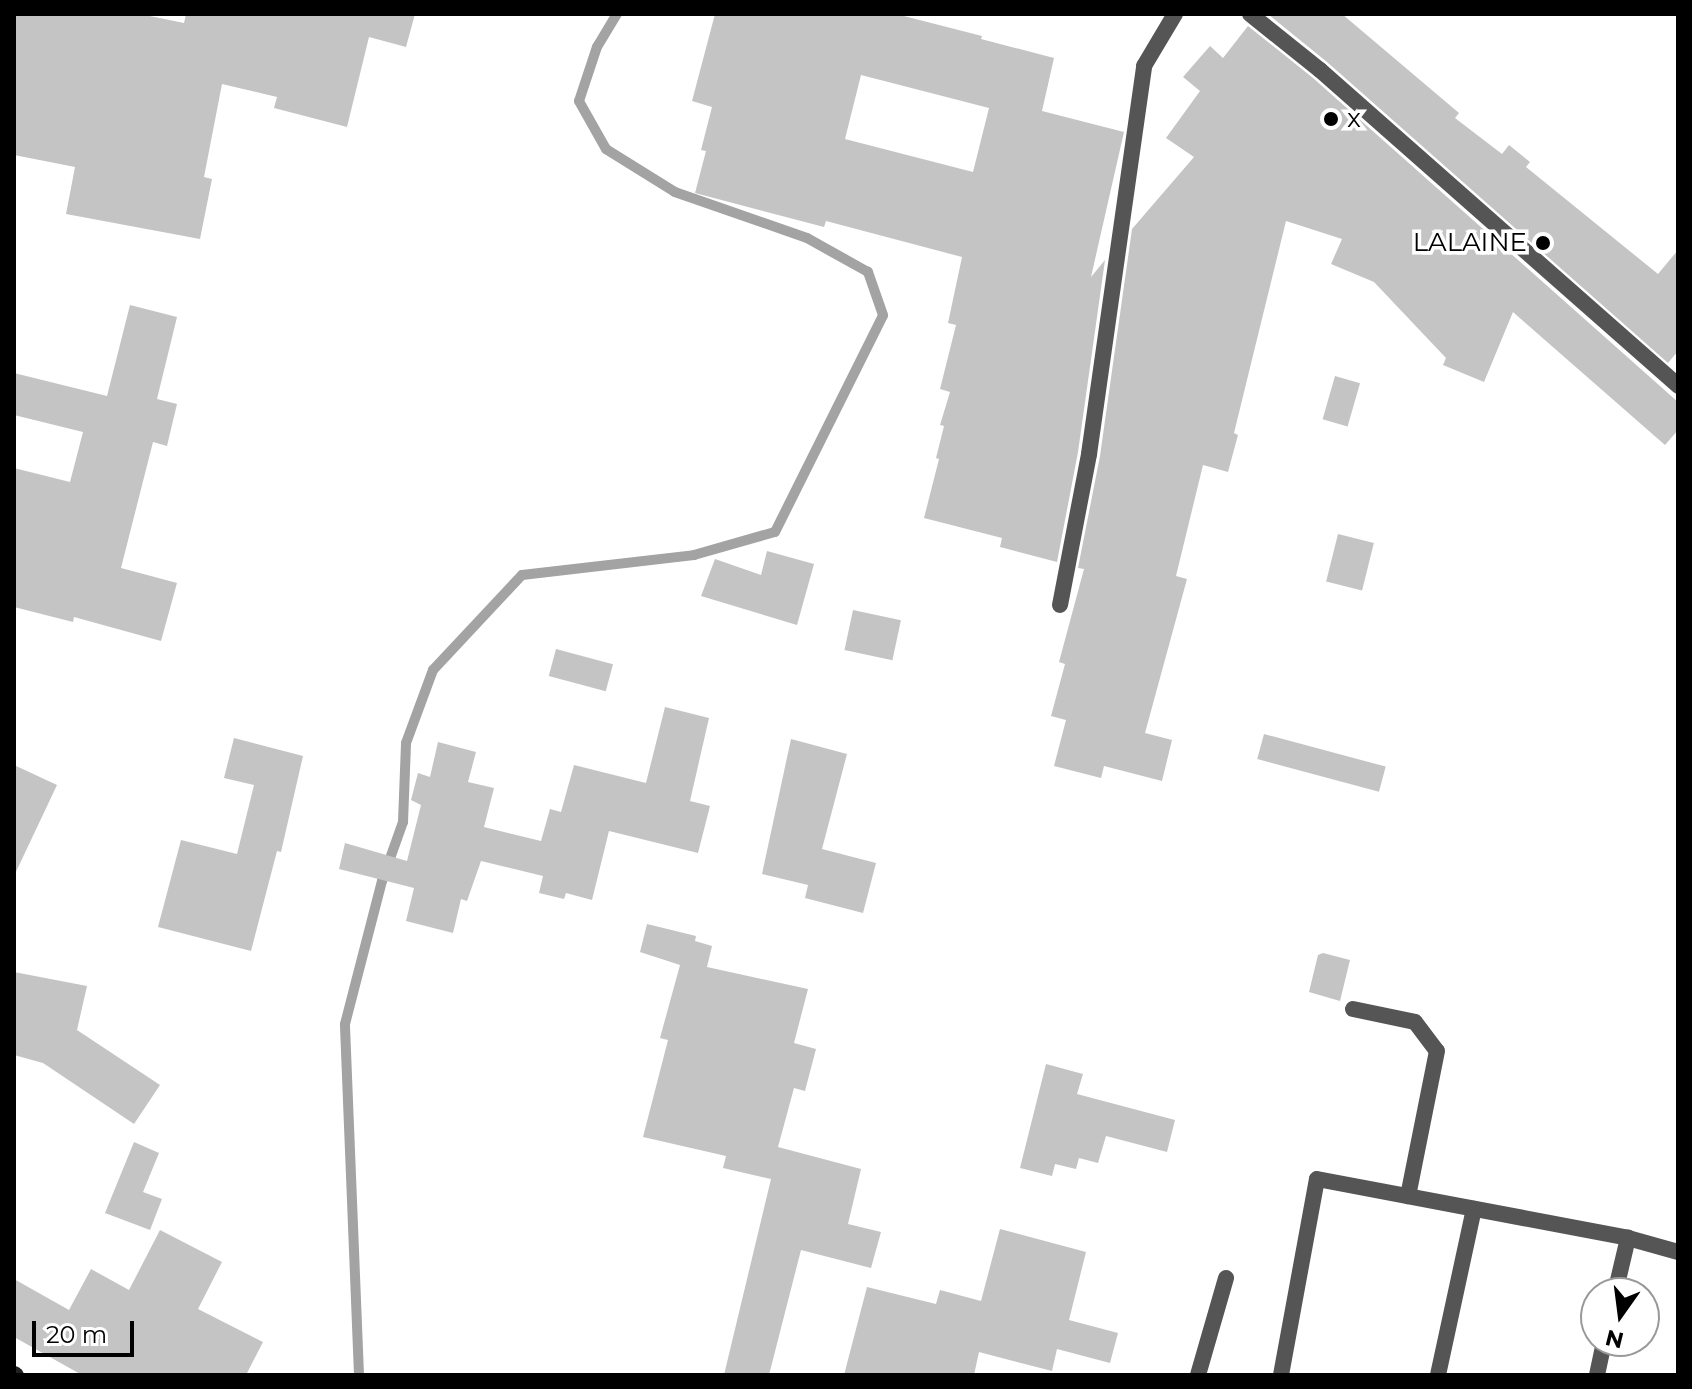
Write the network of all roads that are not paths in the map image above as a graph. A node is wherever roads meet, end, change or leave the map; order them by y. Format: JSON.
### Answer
{"nodes":[{"id":1,"x":1175,"y":14,"type":"edge"},
{"id":2,"x":1250,"y":14,"type":"edge"},
{"id":3,"x":1678,"y":386,"type":"edge"},
{"id":4,"x":1060,"y":605,"type":"dead end"},
{"id":5,"x":1353,"y":1009,"type":"dead end"},
{"id":6,"x":1408,"y":1196,"type":"junction"},
{"id":7,"x":1474,"y":1209,"type":"junction"},
{"id":8,"x":1628,"y":1238,"type":"junction"},
{"id":9,"x":1678,"y":1252,"type":"edge"},
{"id":10,"x":1619,"y":1277,"type":"edge"},
{"id":11,"x":1226,"y":1278,"type":"dead end"},
{"id":12,"x":1199,"y":1375,"type":"edge"},
{"id":13,"x":1281,"y":1375,"type":"edge"},
{"id":14,"x":1438,"y":1375,"type":"edge"}],
"edges":[{"from":1,"to":4,"type":"street"},
{"from":2,"to":3,"type":"street"},
{"from":5,"to":6,"type":"street"},
{"from":6,"to":7,"type":"street"},
{"from":6,"to":13,"type":"street"},
{"from":7,"to":8,"type":"street"},
{"from":7,"to":14,"type":"street"},
{"from":8,"to":9,"type":"street"},
{"from":8,"to":10,"type":"street"},
{"from":11,"to":12,"type":"street"}]}
